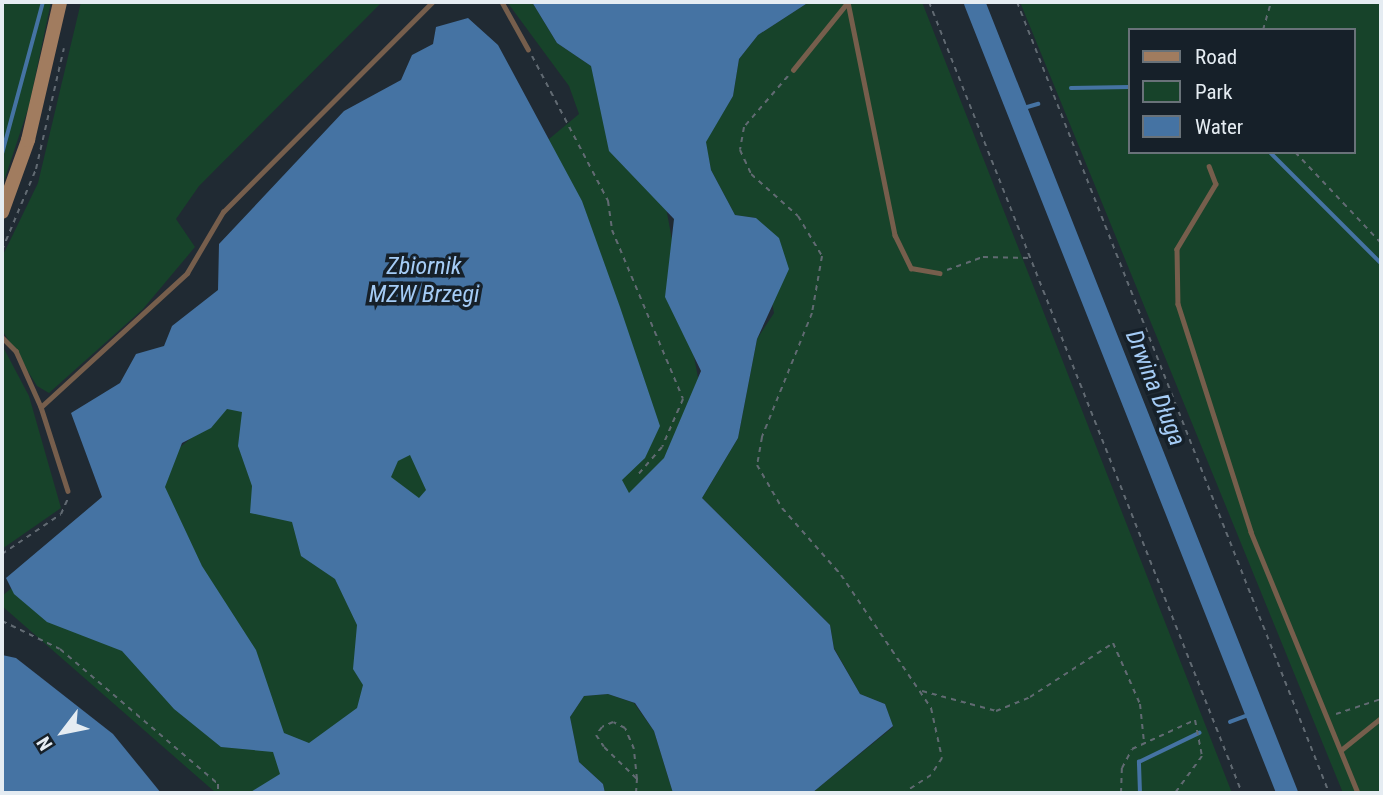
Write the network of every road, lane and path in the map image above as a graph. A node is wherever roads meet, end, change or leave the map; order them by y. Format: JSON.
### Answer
{"nodes":[{"id":1,"x":60,"y":2,"type":"edge"},
{"id":2,"x":432,"y":2,"type":"edge"},
{"id":3,"x":502,"y":2,"type":"edge"},
{"id":4,"x":848,"y":2,"type":"edge"},
{"id":5,"x":929,"y":2,"type":"edge"},
{"id":6,"x":1017,"y":2,"type":"edge"},
{"id":7,"x":1271,"y":2,"type":"edge"},
{"id":8,"x":1264,"y":28,"type":"edge"},
{"id":9,"x":528,"y":49,"type":"joint"},
{"id":10,"x":793,"y":70,"type":"joint"},
{"id":11,"x":1296,"y":154,"type":"edge"},
{"id":12,"x":1209,"y":166,"type":"dead end"},
{"id":13,"x":2,"y":212,"type":"edge"},
{"id":14,"x":1381,"y":243,"type":"edge"},
{"id":15,"x":1031,"y":258,"type":"junction"},
{"id":16,"x":940,"y":273,"type":"joint"},
{"id":17,"x":2,"y":337,"type":"edge"},
{"id":18,"x":41,"y":407,"type":"junction"},
{"id":19,"x":636,"y":476,"type":"dead end"},
{"id":20,"x":68,"y":491,"type":"joint"},
{"id":21,"x":2,"y":554,"type":"edge"},
{"id":22,"x":2,"y":621,"type":"edge"},
{"id":23,"x":921,"y":691,"type":"junction"},
{"id":24,"x":1381,"y":699,"type":"edge"},
{"id":25,"x":1381,"y":718,"type":"edge"},
{"id":26,"x":1325,"y":720,"type":"junction"},
{"id":27,"x":1144,"y":742,"type":"junction"},
{"id":28,"x":1341,"y":750,"type":"junction"},
{"id":29,"x":637,"y":779,"type":"junction"},
{"id":30,"x":218,"y":793,"type":"edge"},
{"id":31,"x":636,"y":793,"type":"edge"},
{"id":32,"x":903,"y":793,"type":"edge"},
{"id":33,"x":1121,"y":793,"type":"edge"},
{"id":34,"x":1175,"y":793,"type":"edge"},
{"id":35,"x":1242,"y":793,"type":"edge"},
{"id":36,"x":1329,"y":793,"type":"edge"},
{"id":37,"x":1358,"y":793,"type":"edge"}],
"edges":[{"from":1,"to":13,"type":"street"},
{"from":2,"to":18,"type":"lane"},
{"from":3,"to":9,"type":"lane"},
{"from":4,"to":10,"type":"lane"},
{"from":4,"to":16,"type":"lane"},
{"from":5,"to":15,"type":"path"},
{"from":6,"to":36,"type":"path"},
{"from":7,"to":8,"type":"path"},
{"from":9,"to":19,"type":"path"},
{"from":10,"to":23,"type":"path"},
{"from":11,"to":14,"type":"path"},
{"from":12,"to":26,"type":"lane"},
{"from":15,"to":16,"type":"path"},
{"from":15,"to":35,"type":"path"},
{"from":17,"to":18,"type":"lane"},
{"from":18,"to":20,"type":"lane"},
{"from":20,"to":21,"type":"path"},
{"from":22,"to":30,"type":"path"},
{"from":23,"to":27,"type":"path"},
{"from":23,"to":32,"type":"path"},
{"from":24,"to":26,"type":"path"},
{"from":25,"to":28,"type":"lane"},
{"from":26,"to":28,"type":"lane"},
{"from":27,"to":33,"type":"path"},
{"from":27,"to":34,"type":"path"},
{"from":28,"to":37,"type":"lane"},
{"from":29,"to":29,"type":"path"},
{"from":29,"to":31,"type":"path"}]}
